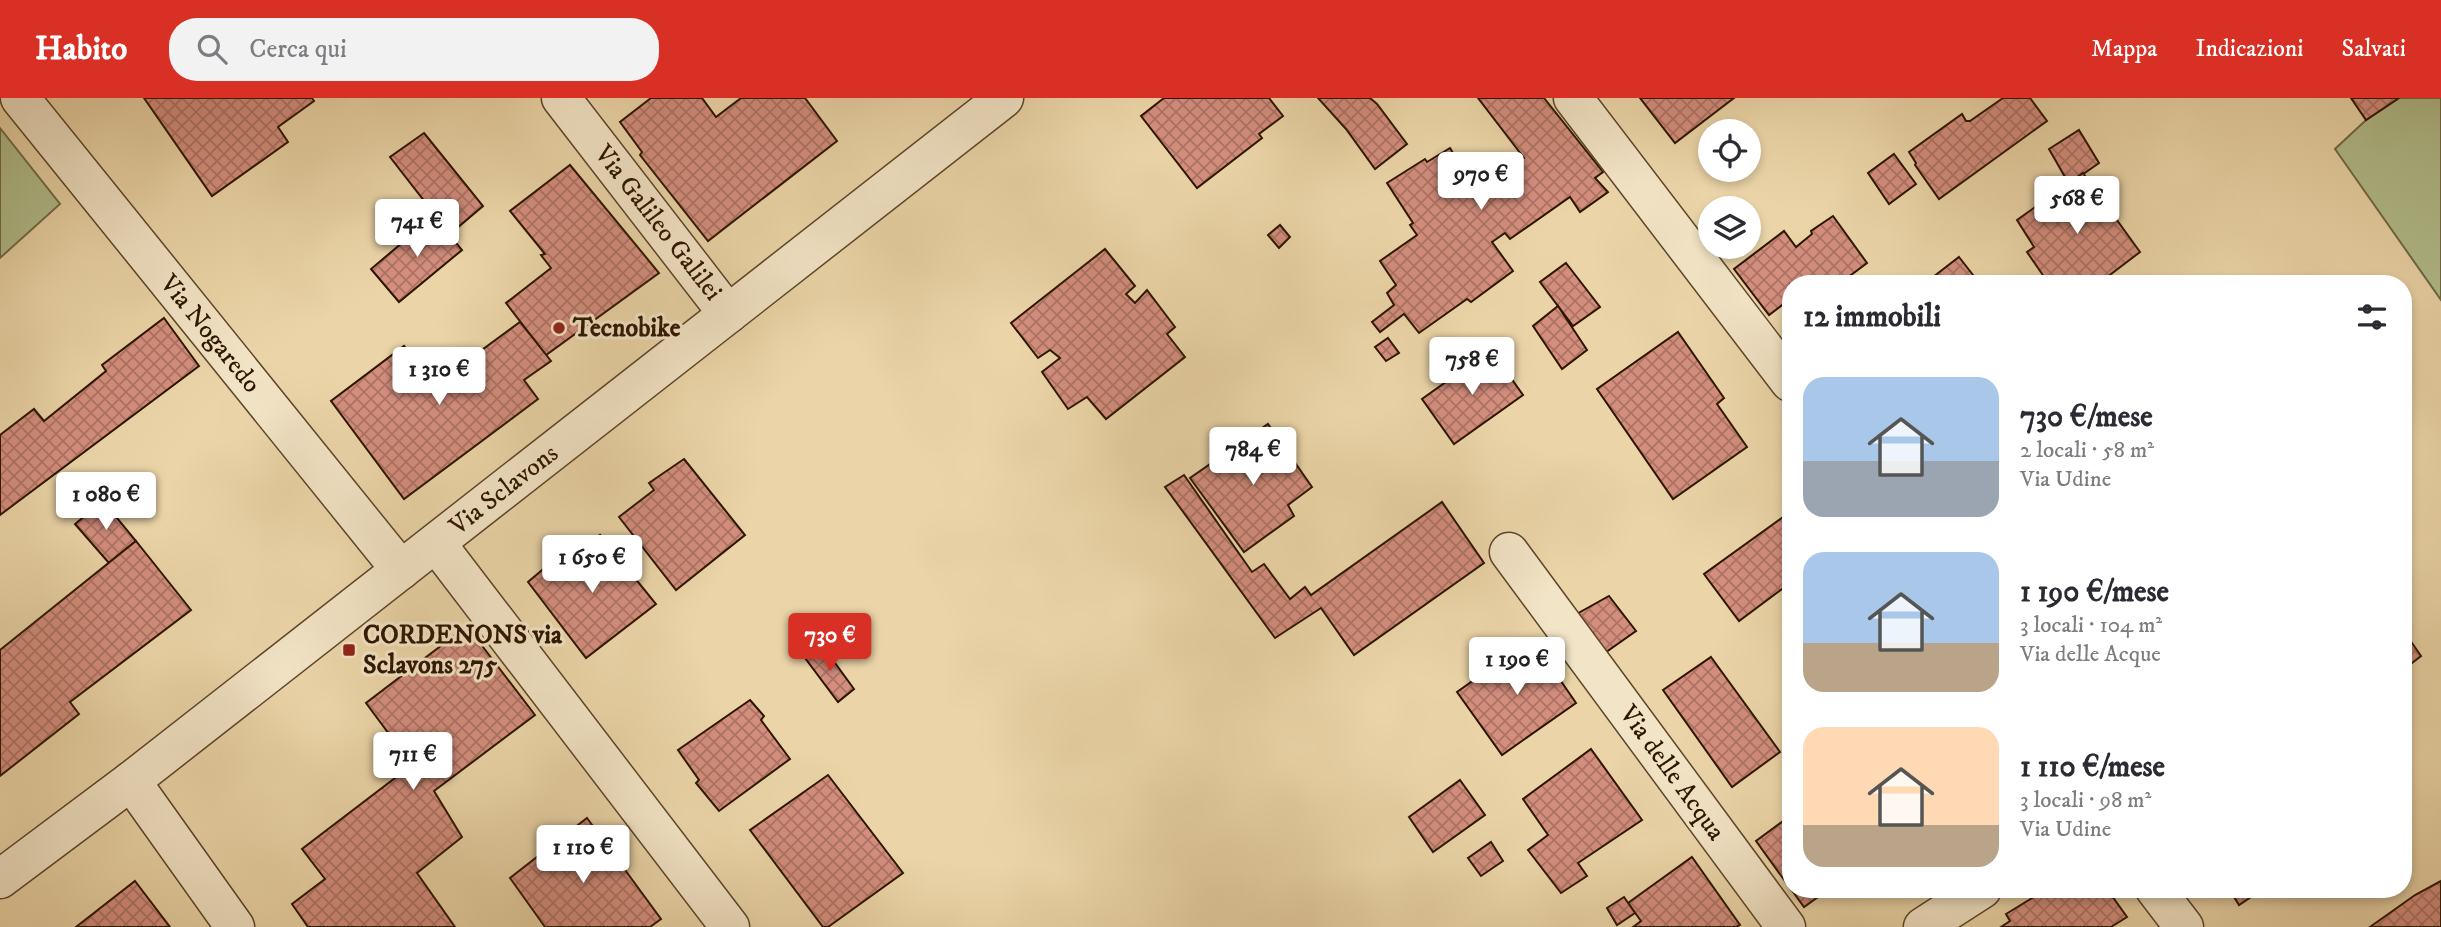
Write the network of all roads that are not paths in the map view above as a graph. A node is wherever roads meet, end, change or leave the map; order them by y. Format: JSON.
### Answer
{"nodes":[{"id":1,"x":20,"y":98,"type":"edge"},
{"id":2,"x":561,"y":98,"type":"edge"},
{"id":3,"x":1004,"y":98,"type":"edge"},
{"id":4,"x":1573,"y":98,"type":"edge"},
{"id":5,"x":728,"y":314,"type":"junction"},
{"id":6,"x":1782,"y":372,"type":"edge"},
{"id":7,"x":436,"y":543,"type":"junction"},
{"id":8,"x":1509,"y":552,"type":"dead end"},
{"id":9,"x":401,"y":570,"type":"junction"},
{"id":10,"x":131,"y":781,"type":"junction"},
{"id":11,"x":0,"y":878,"type":"edge"},
{"id":12,"x":1968,"y":898,"type":"edge"},
{"id":13,"x":2162,"y":898,"type":"edge"},
{"id":14,"x":235,"y":927,"type":"edge"},
{"id":15,"x":730,"y":927,"type":"edge"},
{"id":16,"x":1786,"y":927,"type":"edge"},
{"id":17,"x":1923,"y":927,"type":"edge"},
{"id":18,"x":2184,"y":927,"type":"edge"}],
"edges":[{"from":1,"to":9,"type":"street","name":"Via Nogaredo"},
{"from":2,"to":5,"type":"street","name":"Via Galileo Galilei"},
{"from":3,"to":5,"type":"street","name":"Via Sclavons"},
{"from":4,"to":6,"type":"street"},
{"from":5,"to":7,"type":"street","name":"Via Sclavons"},
{"from":7,"to":9,"type":"street","name":"Via Sclavons"},
{"from":7,"to":15,"type":"street"},
{"from":8,"to":16,"type":"street","name":"Via delle Acqua"},
{"from":9,"to":10,"type":"street","name":"Via Sclavons"},
{"from":10,"to":11,"type":"street","name":"Via Sclavons"},
{"from":10,"to":14,"type":"street"},
{"from":12,"to":17,"type":"street"},
{"from":13,"to":18,"type":"street"}]}
